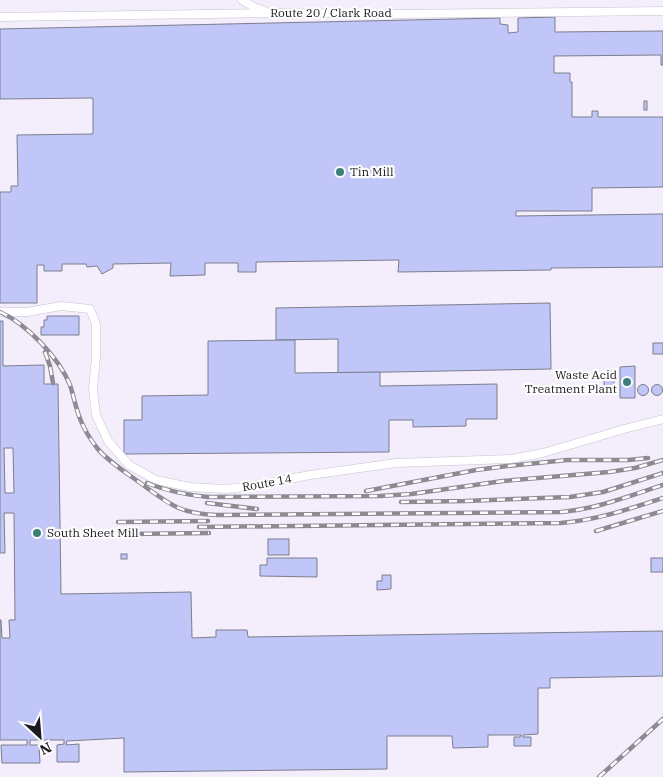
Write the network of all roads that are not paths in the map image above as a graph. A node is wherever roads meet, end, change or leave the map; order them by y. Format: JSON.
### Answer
{"nodes":[{"id":1,"x":242,"y":0,"type":"edge"},
{"id":2,"x":663,"y":11,"type":"edge"},
{"id":3,"x":280,"y":13,"type":"junction"},
{"id":4,"x":0,"y":17,"type":"edge"},
{"id":5,"x":0,"y":312,"type":"edge"},
{"id":6,"x":663,"y":419,"type":"edge"}],
"edges":[{"from":1,"to":3,"type":"street"},
{"from":2,"to":3,"type":"street","name":"Route 20 / Clark Road"},
{"from":3,"to":4,"type":"street","name":"Route 20 / Clark Road"},
{"from":5,"to":6,"type":"street","name":"Route 14"}]}
